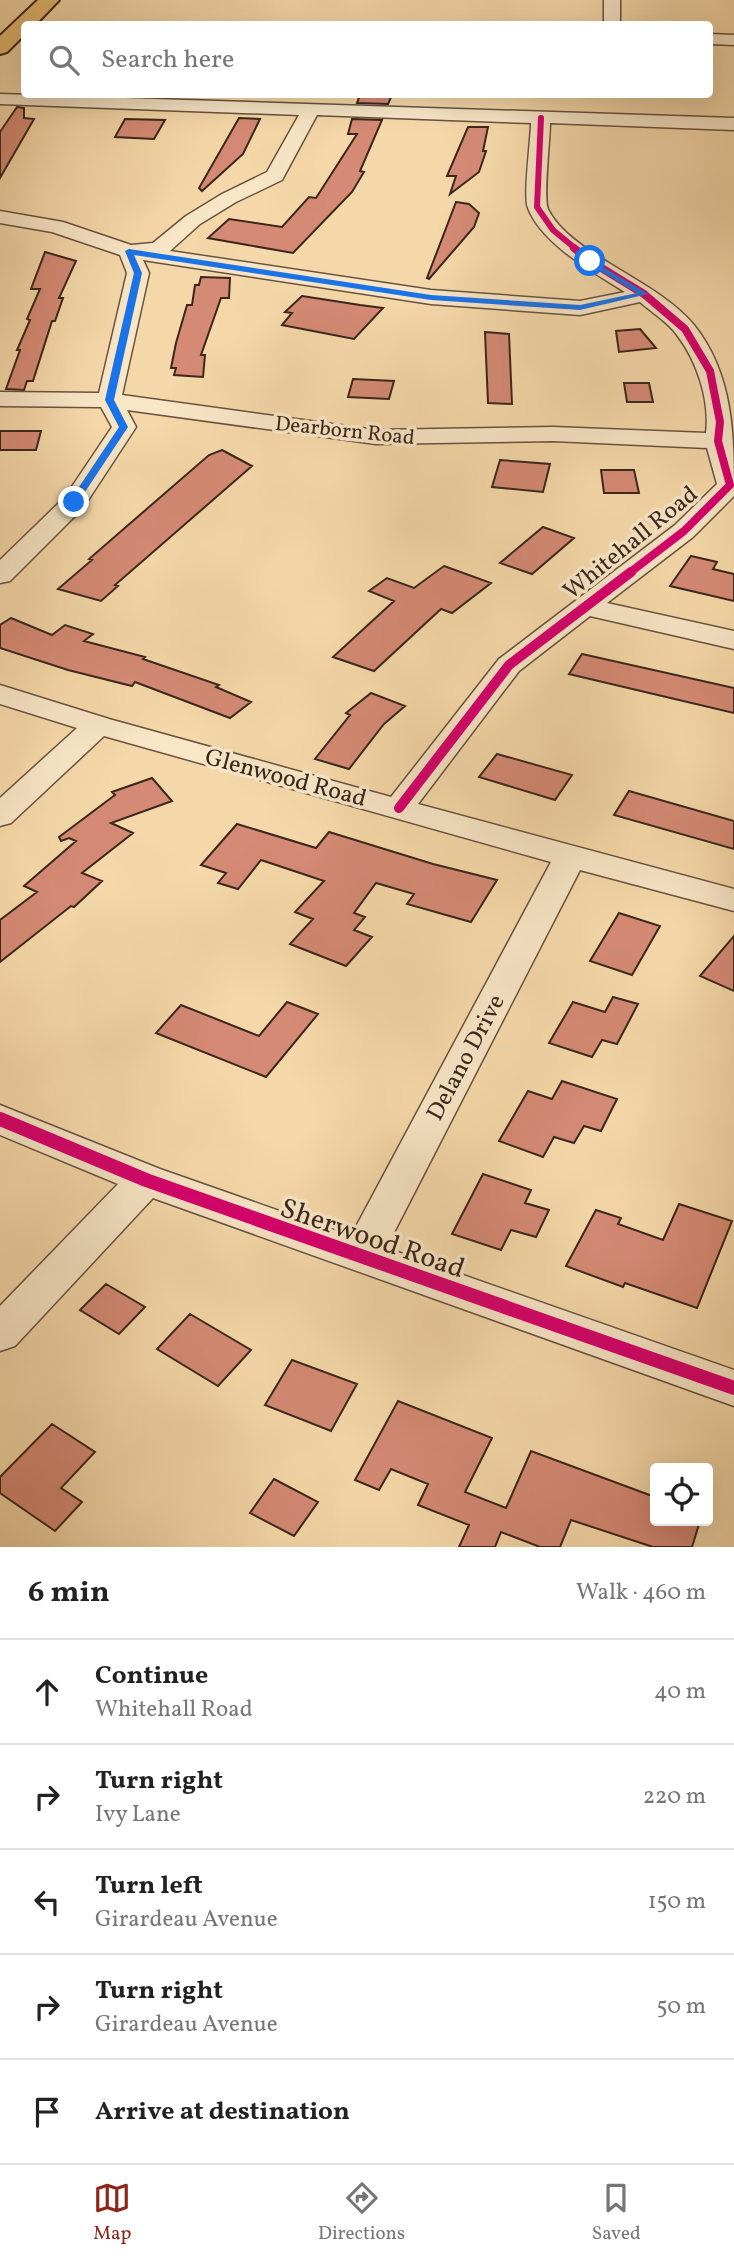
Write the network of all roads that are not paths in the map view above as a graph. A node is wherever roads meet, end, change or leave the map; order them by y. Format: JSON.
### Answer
{"nodes":[{"id":1,"x":49,"y":0,"type":"edge"},
{"id":2,"x":612,"y":0,"type":"edge"},
{"id":3,"x":28,"y":21,"type":"edge"},
{"id":4,"x":612,"y":21,"type":"edge"},
{"id":5,"x":21,"y":27,"type":"edge"},
{"id":6,"x":713,"y":39,"type":"edge"},
{"id":7,"x":734,"y":40,"type":"edge"},
{"id":8,"x":0,"y":48,"type":"edge"},
{"id":9,"x":0,"y":99,"type":"edge"},
{"id":10,"x":311,"y":109,"type":"junction"},
{"id":11,"x":541,"y":118,"type":"junction"},
{"id":12,"x":734,"y":124,"type":"edge"},
{"id":13,"x":0,"y":217,"type":"edge"},
{"id":14,"x":129,"y":251,"type":"junction"},
{"id":15,"x":644,"y":294,"type":"junction"},
{"id":16,"x":0,"y":399,"type":"edge"},
{"id":17,"x":109,"y":400,"type":"junction"},
{"id":18,"x":726,"y":443,"type":"edge"},
{"id":19,"x":0,"y":575,"type":"edge"},
{"id":20,"x":586,"y":607,"type":"junction"},
{"id":21,"x":734,"y":640,"type":"edge"},
{"id":22,"x":0,"y":694,"type":"edge"},
{"id":23,"x":98,"y":725,"type":"junction"},
{"id":24,"x":400,"y":808,"type":"junction"},
{"id":25,"x":0,"y":816,"type":"edge"},
{"id":26,"x":570,"y":857,"type":"junction"},
{"id":27,"x":734,"y":900,"type":"edge"},
{"id":28,"x":0,"y":1119,"type":"edge"},
{"id":29,"x":146,"y":1180,"type":"junction"},
{"id":30,"x":361,"y":1257,"type":"junction"},
{"id":31,"x":0,"y":1334,"type":"edge"},
{"id":32,"x":734,"y":1388,"type":"edge"}],
"edges":[{"from":1,"to":3,"type":"main road"},
{"from":2,"to":4,"type":"street"},
{"from":5,"to":8,"type":"main road"},
{"from":6,"to":7,"type":"street"},
{"from":9,"to":10,"type":"street"},
{"from":10,"to":11,"type":"street"},
{"from":10,"to":14,"type":"street"},
{"from":11,"to":12,"type":"street"},
{"from":11,"to":15,"type":"street","name":"Whitehall Road"},
{"from":13,"to":14,"type":"street"},
{"from":14,"to":15,"type":"street"},
{"from":14,"to":17,"type":"street"},
{"from":15,"to":18,"type":"street","name":"Whitehall Road"},
{"from":16,"to":17,"type":"street","name":"Dearborn Road"},
{"from":17,"to":18,"type":"street","name":"Dearborn Road"},
{"from":17,"to":19,"type":"street"},
{"from":18,"to":20,"type":"street","name":"Whitehall Road"},
{"from":20,"to":21,"type":"street"},
{"from":20,"to":24,"type":"street","name":"Whitehall Road"},
{"from":22,"to":23,"type":"street","name":"Glenwood Road"},
{"from":23,"to":24,"type":"street","name":"Glenwood Road"},
{"from":23,"to":25,"type":"street"},
{"from":24,"to":26,"type":"street","name":"Glenwood Road"},
{"from":26,"to":27,"type":"street","name":"Glenwood Road"},
{"from":26,"to":30,"type":"street","name":"Delano Drive"},
{"from":28,"to":29,"type":"street","name":"Sherwood Road"},
{"from":29,"to":30,"type":"street","name":"Sherwood Road"},
{"from":29,"to":31,"type":"street"},
{"from":30,"to":32,"type":"street","name":"Sherwood Road"}]}
